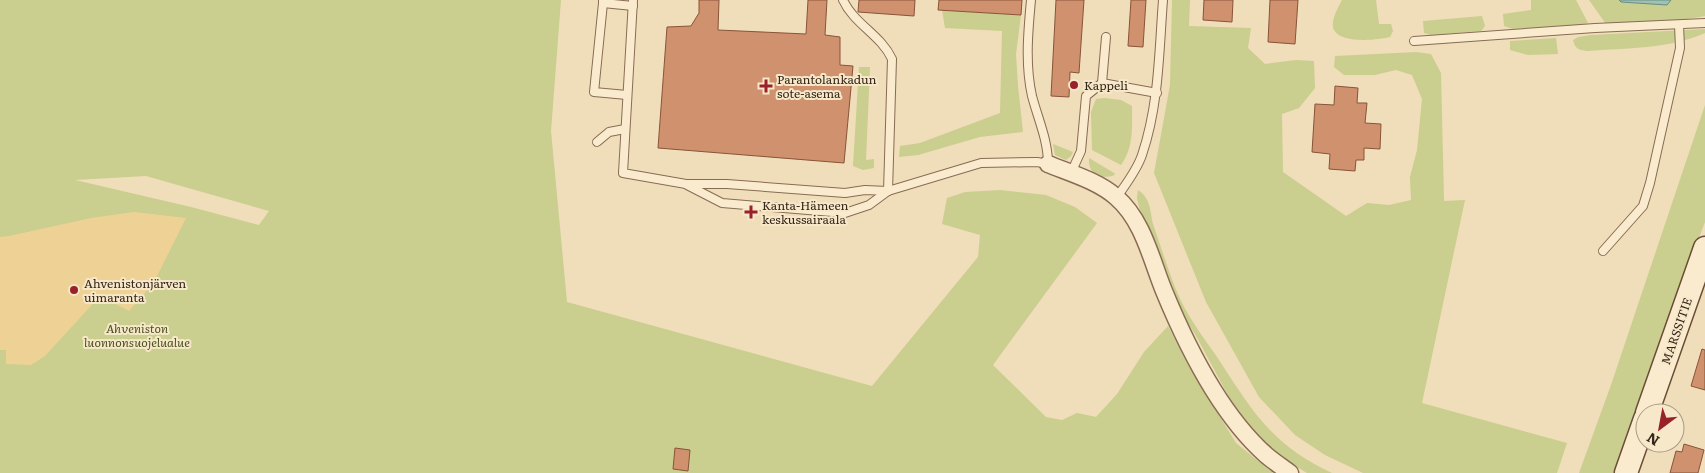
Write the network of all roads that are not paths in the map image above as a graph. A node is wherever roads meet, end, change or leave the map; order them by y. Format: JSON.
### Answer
{"nodes":[{"id":1,"x":843,"y":0,"type":"edge"},
{"id":2,"x":1031,"y":0,"type":"edge"},
{"id":3,"x":1162,"y":0,"type":"edge"},
{"id":4,"x":603,"y":2,"type":"edge"},
{"id":5,"x":633,"y":3,"type":"edge"},
{"id":6,"x":1705,"y":23,"type":"edge"},
{"id":7,"x":1679,"y":25,"type":"junction"},
{"id":8,"x":1106,"y":36,"type":"dead end"},
{"id":9,"x":1414,"y":41,"type":"dead end"},
{"id":10,"x":1102,"y":83,"type":"junction"},
{"id":11,"x":1157,"y":93,"type":"junction"},
{"id":12,"x":627,"y":95,"type":"junction"},
{"id":13,"x":625,"y":129,"type":"junction"},
{"id":14,"x":597,"y":142,"type":"dead end"},
{"id":15,"x":1048,"y":164,"type":"junction"},
{"id":16,"x":1071,"y":174,"type":"junction"},
{"id":17,"x":686,"y":184,"type":"junction"},
{"id":18,"x":888,"y":191,"type":"junction"},
{"id":19,"x":1117,"y":197,"type":"junction"},
{"id":20,"x":1705,"y":248,"type":"edge"},
{"id":21,"x":1603,"y":251,"type":"dead end"},
{"id":22,"x":1651,"y":403,"type":"edge"},
{"id":23,"x":1635,"y":447,"type":"edge"},
{"id":24,"x":1290,"y":473,"type":"edge"},
{"id":25,"x":1626,"y":473,"type":"edge"}],
"edges":[{"from":1,"to":18,"type":"lane"},
{"from":2,"to":15,"type":"lane"},
{"from":3,"to":11,"type":"lane"},
{"from":4,"to":5,"type":"lane"},
{"from":4,"to":12,"type":"lane"},
{"from":5,"to":12,"type":"lane"},
{"from":6,"to":7,"type":"lane"},
{"from":7,"to":9,"type":"lane"},
{"from":7,"to":21,"type":"lane"},
{"from":8,"to":10,"type":"lane"},
{"from":10,"to":11,"type":"lane"},
{"from":10,"to":16,"type":"lane"},
{"from":11,"to":19,"type":"lane"},
{"from":12,"to":13,"type":"lane"},
{"from":13,"to":14,"type":"lane"},
{"from":13,"to":17,"type":"lane"},
{"from":15,"to":16,"type":"street"},
{"from":15,"to":18,"type":"lane"},
{"from":16,"to":19,"type":"street"},
{"from":17,"to":18,"type":"lane"},
{"from":17,"to":18,"type":"lane"},
{"from":19,"to":24,"type":"street"},
{"from":20,"to":22,"type":"main road","name":"MARSSITIE"},
{"from":23,"to":25,"type":"main road"}]}
